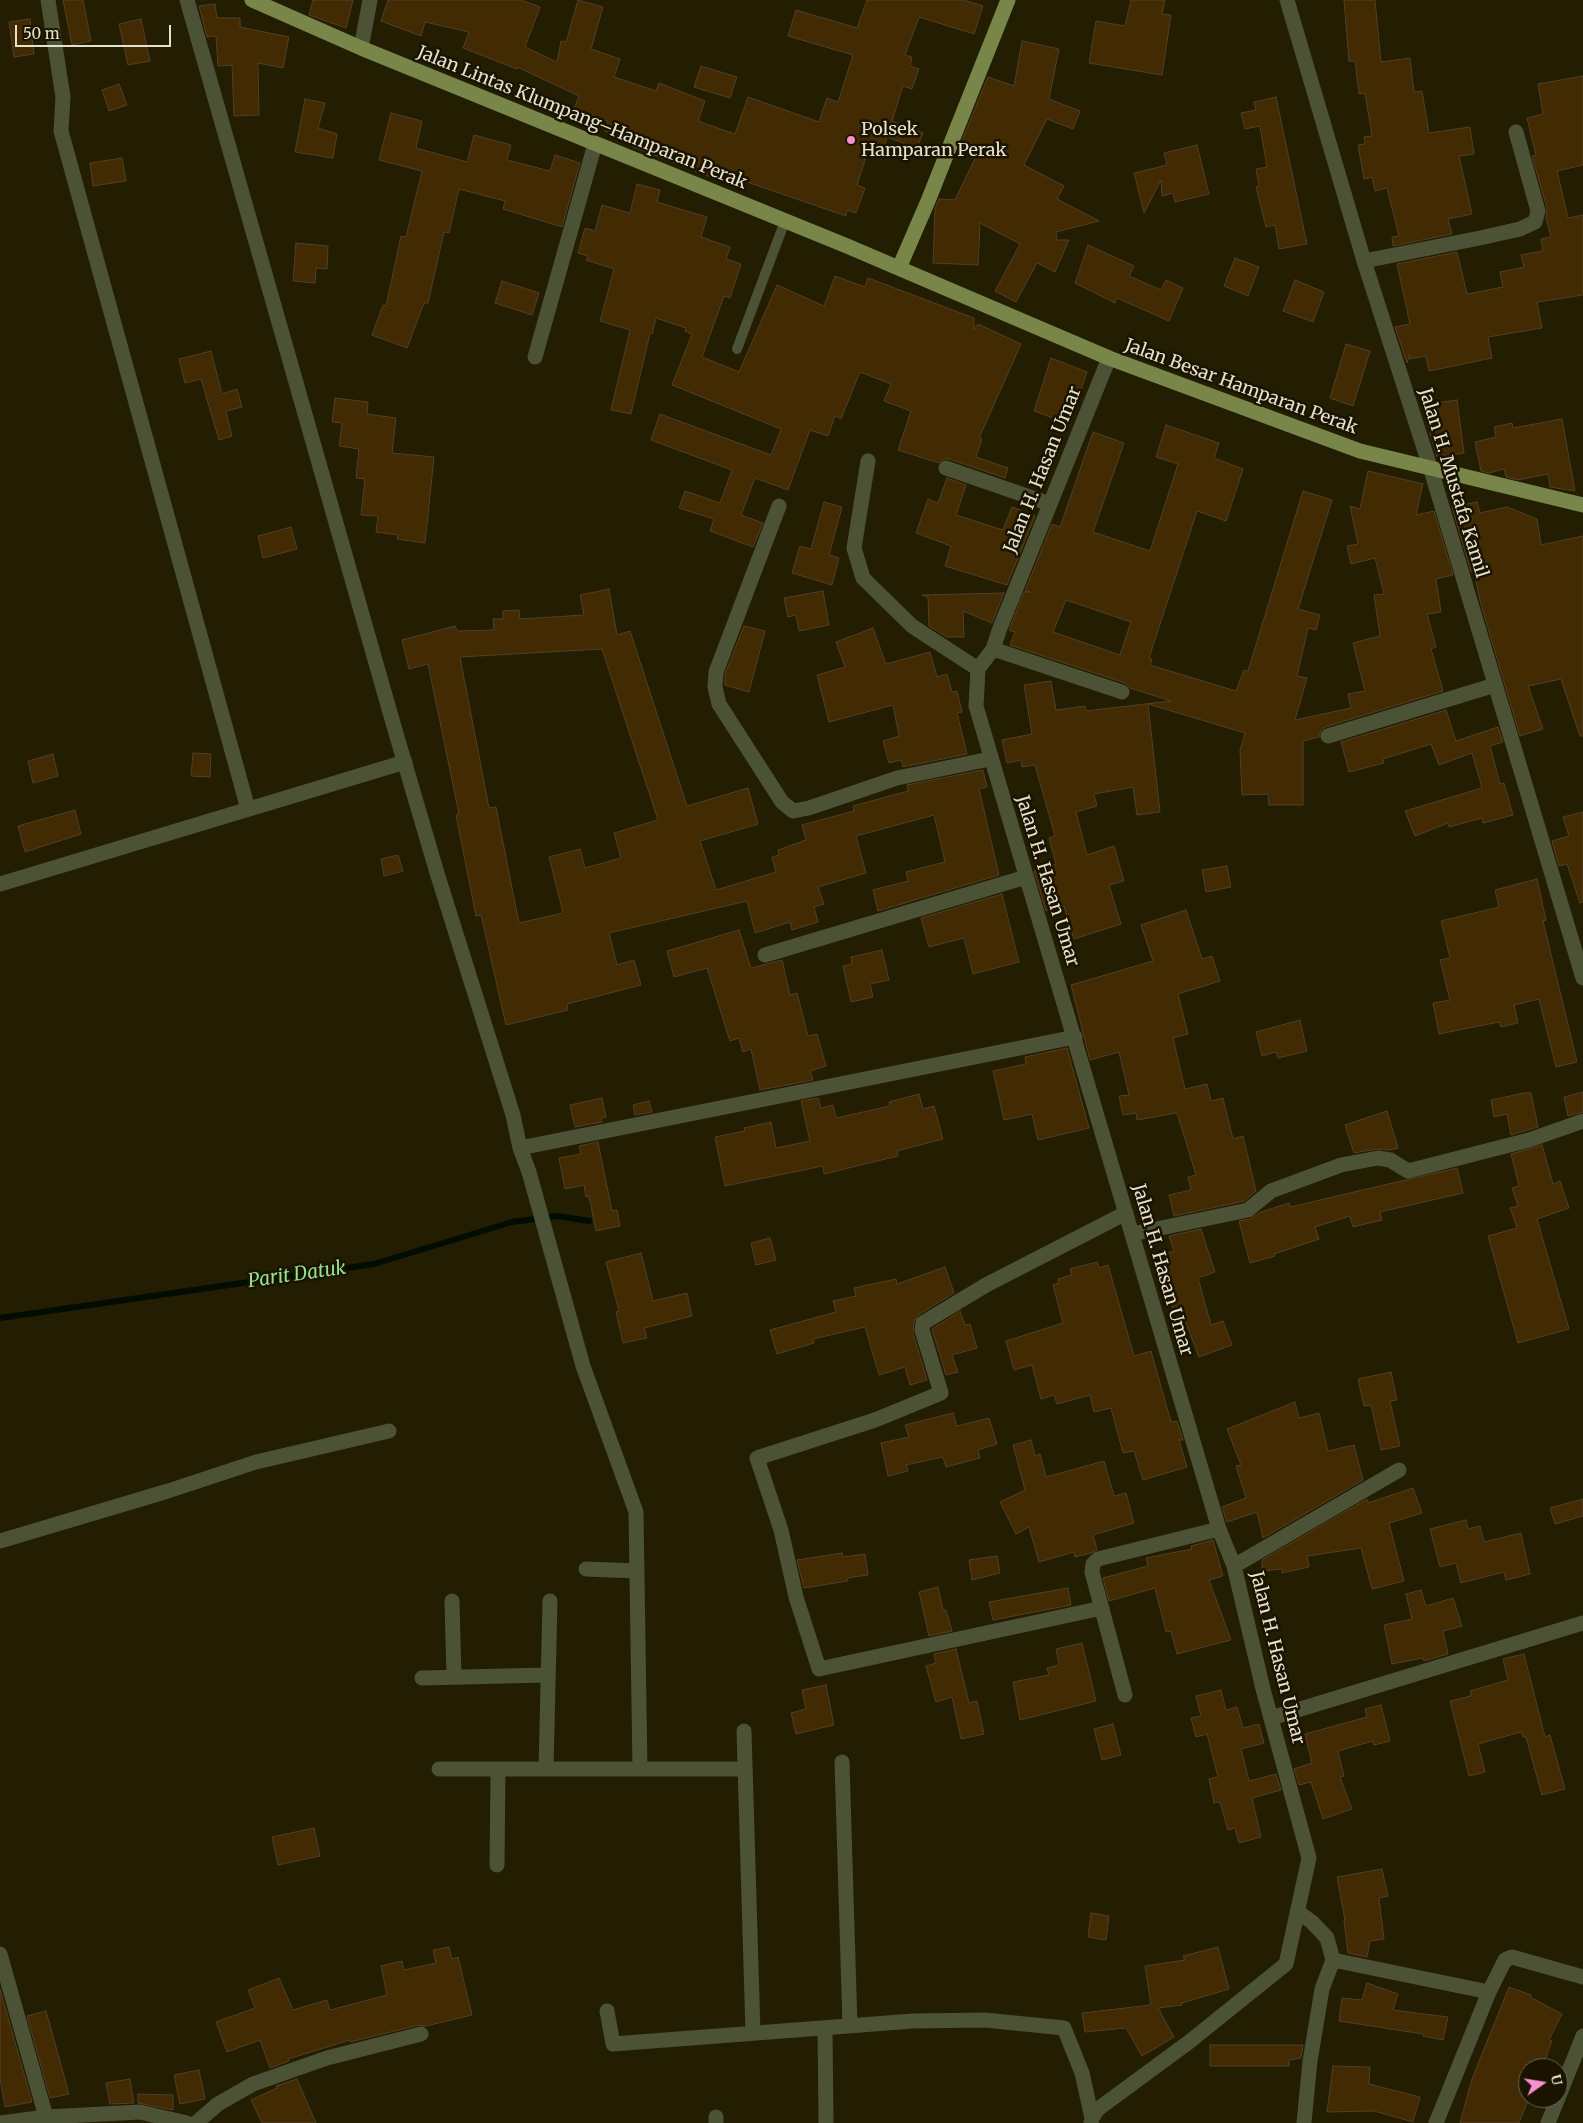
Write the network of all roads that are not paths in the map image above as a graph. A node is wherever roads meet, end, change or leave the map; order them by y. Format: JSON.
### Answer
{"nodes":[{"id":1,"x":48,"y":0,"type":"edge"},
{"id":2,"x":187,"y":0,"type":"edge"},
{"id":3,"x":370,"y":0,"type":"edge"},
{"id":4,"x":1008,"y":0,"type":"edge"},
{"id":5,"x":1287,"y":0,"type":"edge"},
{"id":6,"x":257,"y":1,"type":"edge"},
{"id":7,"x":361,"y":48,"type":"junction"},
{"id":8,"x":1516,"y":132,"type":"dead end"},
{"id":9,"x":595,"y":144,"type":"junction"},
{"id":10,"x":785,"y":221,"type":"junction"},
{"id":11,"x":1364,"y":261,"type":"junction"},
{"id":12,"x":899,"y":268,"type":"junction"},
{"id":13,"x":736,"y":348,"type":"dead end"},
{"id":14,"x":535,"y":357,"type":"dead end"},
{"id":15,"x":1109,"y":358,"type":"junction"},
{"id":16,"x":868,"y":461,"type":"dead end"},
{"id":17,"x":946,"y":468,"type":"dead end"},
{"id":18,"x":1431,"y":470,"type":"junction"},
{"id":19,"x":1050,"y":504,"type":"junction"},
{"id":20,"x":1583,"y":505,"type":"edge"},
{"id":21,"x":779,"y":506,"type":"dead end"},
{"id":22,"x":993,"y":649,"type":"junction"},
{"id":23,"x":978,"y":669,"type":"junction"},
{"id":24,"x":1495,"y":685,"type":"junction"},
{"id":25,"x":1122,"y":692,"type":"dead end"},
{"id":26,"x":1328,"y":736,"type":"dead end"},
{"id":27,"x":990,"y":759,"type":"junction"},
{"id":28,"x":405,"y":762,"type":"junction"},
{"id":29,"x":248,"y":809,"type":"junction"},
{"id":30,"x":1026,"y":877,"type":"junction"},
{"id":31,"x":0,"y":884,"type":"edge"},
{"id":32,"x":1578,"y":944,"type":"edge"},
{"id":33,"x":765,"y":955,"type":"dead end"},
{"id":34,"x":1583,"y":978,"type":"edge"},
{"id":35,"x":1075,"y":1037,"type":"junction"},
{"id":36,"x":1583,"y":1121,"type":"edge"},
{"id":37,"x":520,"y":1148,"type":"junction"},
{"id":38,"x":1126,"y":1214,"type":"junction"},
{"id":39,"x":1132,"y":1234,"type":"junction"},
{"id":40,"x":389,"y":1431,"type":"dead end"},
{"id":41,"x":1399,"y":1470,"type":"dead end"},
{"id":42,"x":1219,"y":1529,"type":"junction"},
{"id":43,"x":0,"y":1542,"type":"edge"},
{"id":44,"x":1234,"y":1566,"type":"junction"},
{"id":45,"x":586,"y":1569,"type":"dead end"},
{"id":46,"x":637,"y":1571,"type":"junction"},
{"id":47,"x":550,"y":1600,"type":"dead end"},
{"id":48,"x":452,"y":1601,"type":"dead end"},
{"id":49,"x":1102,"y":1608,"type":"junction"},
{"id":50,"x":1583,"y":1623,"type":"edge"},
{"id":51,"x":548,"y":1675,"type":"junction"},
{"id":52,"x":454,"y":1677,"type":"junction"},
{"id":53,"x":422,"y":1678,"type":"dead end"},
{"id":54,"x":1125,"y":1695,"type":"dead end"},
{"id":55,"x":1271,"y":1718,"type":"junction"},
{"id":56,"x":744,"y":1731,"type":"dead end"},
{"id":57,"x":842,"y":1762,"type":"dead end"},
{"id":58,"x":439,"y":1769,"type":"dead end"},
{"id":59,"x":498,"y":1769,"type":"junction"},
{"id":60,"x":546,"y":1769,"type":"junction"},
{"id":61,"x":640,"y":1769,"type":"junction"},
{"id":62,"x":745,"y":1769,"type":"junction"},
{"id":63,"x":497,"y":1865,"type":"dead end"},
{"id":64,"x":1298,"y":1912,"type":"junction"},
{"id":65,"x":0,"y":1954,"type":"edge"},
{"id":66,"x":1333,"y":1960,"type":"junction"},
{"id":67,"x":1583,"y":1977,"type":"edge"},
{"id":68,"x":1489,"y":1992,"type":"junction"},
{"id":69,"x":607,"y":2011,"type":"dead end"},
{"id":70,"x":850,"y":2026,"type":"junction"},
{"id":71,"x":826,"y":2028,"type":"junction"},
{"id":72,"x":753,"y":2033,"type":"junction"},
{"id":73,"x":421,"y":2034,"type":"dead end"},
{"id":74,"x":1583,"y":2036,"type":"edge"},
{"id":75,"x":46,"y":2117,"type":"junction"},
{"id":76,"x":1091,"y":2121,"type":"edge"},
{"id":77,"x":0,"y":2123,"type":"edge"},
{"id":78,"x":187,"y":2123,"type":"edge"},
{"id":79,"x":196,"y":2123,"type":"edge"},
{"id":80,"x":826,"y":2123,"type":"edge"},
{"id":81,"x":1304,"y":2123,"type":"edge"},
{"id":82,"x":1436,"y":2123,"type":"edge"},
{"id":83,"x":1548,"y":2123,"type":"edge"}],
"edges":[{"from":1,"to":29,"type":"street"},
{"from":2,"to":28,"type":"street"},
{"from":3,"to":7,"type":"street"},
{"from":4,"to":12,"type":"main road"},
{"from":5,"to":11,"type":"street","name":"Jalan H. Mustafa Kamil"},
{"from":6,"to":7,"type":"main road","name":"Jalan Lintas Klumpang–Hamparan Perak"},
{"from":7,"to":9,"type":"main road","name":"Jalan Lintas Klumpang–Hamparan Perak"},
{"from":8,"to":11,"type":"street"},
{"from":9,"to":10,"type":"main road","name":"Jalan Lintas Klumpang–Hamparan Perak"},
{"from":9,"to":14,"type":"street"},
{"from":10,"to":12,"type":"main road","name":"Jalan Lintas Klumpang–Hamparan Perak"},
{"from":10,"to":13,"type":"lane"},
{"from":11,"to":18,"type":"street","name":"Jalan H. Mustafa Kamil"},
{"from":12,"to":15,"type":"main road","name":"Jalan Besar Hamparan Perak"},
{"from":15,"to":18,"type":"main road","name":"Jalan Besar Hamparan Perak"},
{"from":15,"to":19,"type":"street","name":"Jalan H. Hasan Umar"},
{"from":16,"to":23,"type":"street"},
{"from":17,"to":19,"type":"street"},
{"from":18,"to":20,"type":"main road","name":"Jalan Besar Hamparan Perak"},
{"from":18,"to":24,"type":"street","name":"Jalan H. Mustafa Kamil"},
{"from":19,"to":22,"type":"street","name":"Jalan H. Hasan Umar"},
{"from":21,"to":27,"type":"street"},
{"from":22,"to":23,"type":"street","name":"Jalan H. Hasan Umar"},
{"from":22,"to":25,"type":"street"},
{"from":23,"to":27,"type":"street","name":"Jalan H. Hasan Umar"},
{"from":24,"to":26,"type":"street"},
{"from":24,"to":32,"type":"street","name":"Jalan H. Mustafa Kamil"},
{"from":27,"to":30,"type":"street","name":"Jalan H. Hasan Umar"},
{"from":28,"to":29,"type":"street"},
{"from":28,"to":37,"type":"street"},
{"from":29,"to":31,"type":"street"},
{"from":30,"to":33,"type":"street"},
{"from":30,"to":35,"type":"street","name":"Jalan H. Hasan Umar"},
{"from":32,"to":34,"type":"street","name":"Jalan H. Mustafa Kamil"},
{"from":35,"to":37,"type":"street"},
{"from":35,"to":38,"type":"street","name":"Jalan H. Hasan Umar"},
{"from":36,"to":39,"type":"street"},
{"from":37,"to":46,"type":"street"},
{"from":38,"to":39,"type":"street","name":"Jalan H. Hasan Umar"},
{"from":38,"to":49,"type":"street"},
{"from":39,"to":42,"type":"street","name":"Jalan H. Hasan Umar"},
{"from":40,"to":43,"type":"street"},
{"from":41,"to":44,"type":"street"},
{"from":42,"to":44,"type":"street","name":"Jalan H. Hasan Umar"},
{"from":42,"to":49,"type":"street"},
{"from":44,"to":55,"type":"street","name":"Jalan H. Hasan Umar"},
{"from":45,"to":46,"type":"street"},
{"from":46,"to":61,"type":"street"},
{"from":47,"to":51,"type":"street"},
{"from":48,"to":52,"type":"street"},
{"from":49,"to":54,"type":"street"},
{"from":50,"to":55,"type":"street"},
{"from":51,"to":52,"type":"street"},
{"from":51,"to":60,"type":"street"},
{"from":52,"to":53,"type":"street"},
{"from":55,"to":64,"type":"street","name":"Jalan H. Hasan Umar"},
{"from":56,"to":62,"type":"street"},
{"from":57,"to":70,"type":"street"},
{"from":58,"to":59,"type":"street"},
{"from":59,"to":60,"type":"street"},
{"from":59,"to":63,"type":"street"},
{"from":60,"to":61,"type":"street"},
{"from":61,"to":62,"type":"street"},
{"from":62,"to":72,"type":"street"},
{"from":64,"to":66,"type":"street"},
{"from":64,"to":76,"type":"street","name":"Jalan H. Hasan Umar"},
{"from":65,"to":75,"type":"street"},
{"from":66,"to":68,"type":"street"},
{"from":66,"to":81,"type":"street"},
{"from":67,"to":68,"type":"street"},
{"from":68,"to":82,"type":"street"},
{"from":69,"to":72,"type":"street"},
{"from":70,"to":71,"type":"street"},
{"from":70,"to":76,"type":"street"},
{"from":71,"to":72,"type":"street"},
{"from":71,"to":80,"type":"street"},
{"from":73,"to":79,"type":"street"},
{"from":74,"to":83,"type":"street"},
{"from":75,"to":77,"type":"street"},
{"from":75,"to":78,"type":"street"}]}
